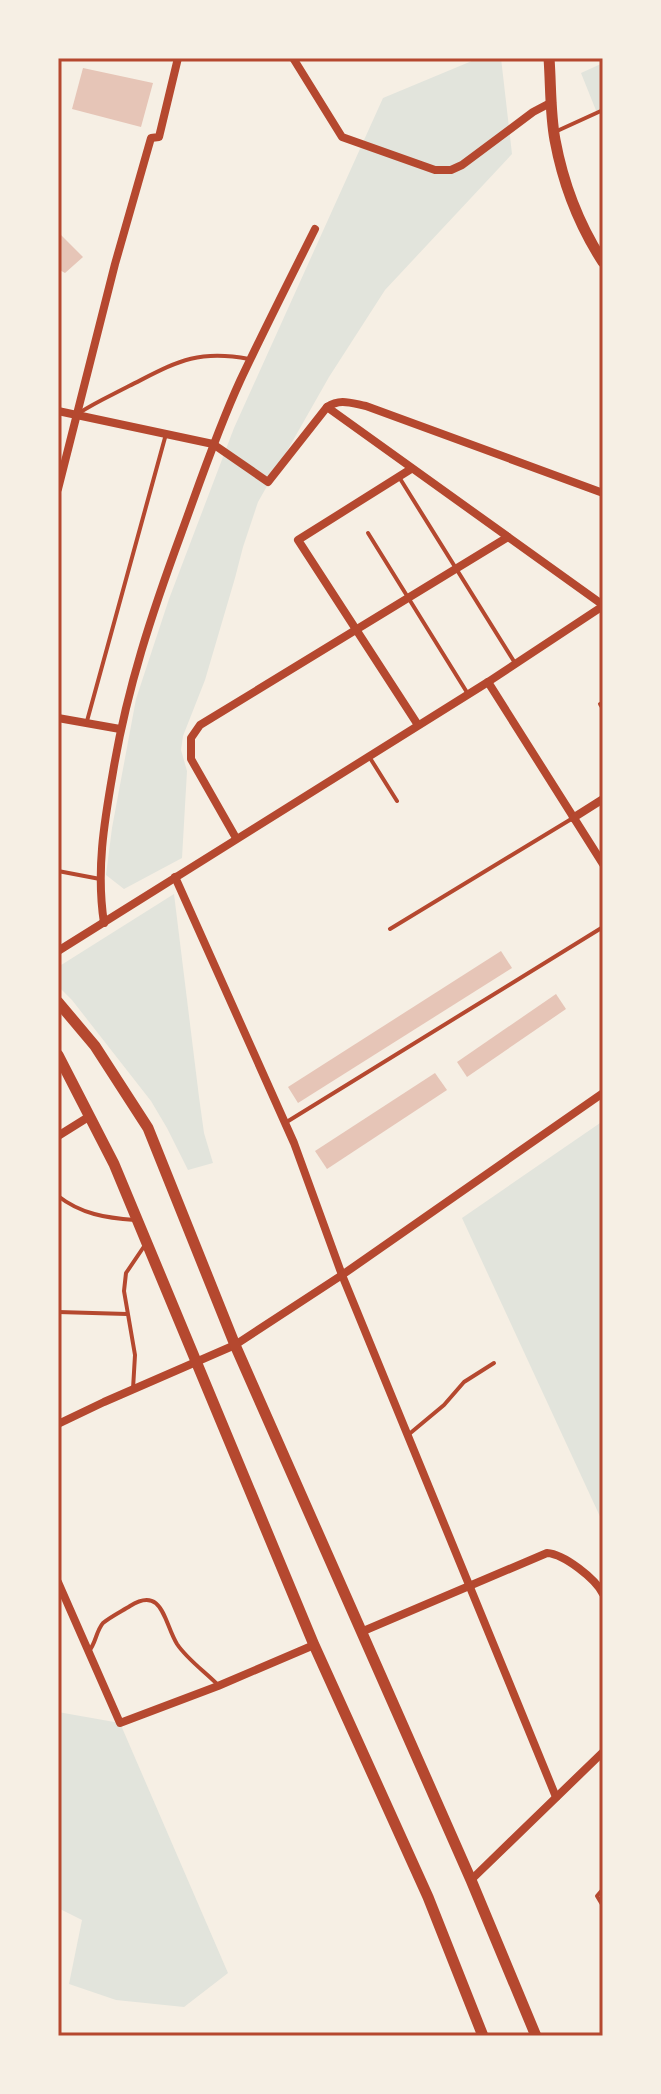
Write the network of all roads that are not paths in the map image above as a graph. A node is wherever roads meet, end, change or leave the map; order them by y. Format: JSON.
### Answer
{"nodes":[{"id":1,"x":178,"y":58,"type":"edge"},
{"id":2,"x":293,"y":58,"type":"edge"},
{"id":3,"x":549,"y":58,"type":"edge"},
{"id":4,"x":552,"y":102,"type":"junction"},
{"id":5,"x":603,"y":110,"type":"edge"},
{"id":6,"x":554,"y":131,"type":"junction"},
{"id":7,"x":315,"y":229,"type":"dead end"},
{"id":8,"x":603,"y":262,"type":"edge"},
{"id":9,"x":251,"y":359,"type":"junction"},
{"id":10,"x":327,"y":407,"type":"junction"},
{"id":11,"x":58,"y":411,"type":"edge"},
{"id":12,"x":77,"y":415,"type":"junction"},
{"id":13,"x":166,"y":434,"type":"junction"},
{"id":14,"x":213,"y":444,"type":"junction"},
{"id":15,"x":411,"y":469,"type":"junction"},
{"id":16,"x":399,"y":477,"type":"junction"},
{"id":17,"x":58,"y":489,"type":"edge"},
{"id":18,"x":603,"y":493,"type":"edge"},
{"id":19,"x":368,"y":533,"type":"dead end"},
{"id":20,"x":508,"y":537,"type":"junction"},
{"id":21,"x":456,"y":568,"type":"junction"},
{"id":22,"x":408,"y":598,"type":"junction"},
{"id":23,"x":603,"y":606,"type":"edge"},
{"id":24,"x":356,"y":629,"type":"junction"},
{"id":25,"x":515,"y":663,"type":"junction"},
{"id":26,"x":488,"y":682,"type":"junction"},
{"id":27,"x":468,"y":694,"type":"junction"},
{"id":28,"x":58,"y":718,"type":"edge"},
{"id":29,"x":87,"y":722,"type":"junction"},
{"id":30,"x":418,"y":725,"type":"junction"},
{"id":31,"x":120,"y":729,"type":"junction"},
{"id":32,"x":368,"y":756,"type":"junction"},
{"id":33,"x":603,"y":799,"type":"edge"},
{"id":34,"x":397,"y":801,"type":"dead end"},
{"id":35,"x":573,"y":818,"type":"junction"},
{"id":36,"x":236,"y":838,"type":"junction"},
{"id":37,"x":603,"y":864,"type":"edge"},
{"id":38,"x":58,"y":871,"type":"edge"},
{"id":39,"x":175,"y":877,"type":"junction"},
{"id":40,"x":100,"y":879,"type":"junction"},
{"id":41,"x":104,"y":923,"type":"junction"},
{"id":42,"x":603,"y":927,"type":"edge"},
{"id":43,"x":390,"y":929,"type":"dead end"},
{"id":44,"x":58,"y":951,"type":"edge"},
{"id":45,"x":58,"y":1002,"type":"edge"},
{"id":46,"x":58,"y":1055,"type":"edge"},
{"id":47,"x":603,"y":1093,"type":"edge"},
{"id":48,"x":90,"y":1116,"type":"junction"},
{"id":49,"x":285,"y":1123,"type":"junction"},
{"id":50,"x":58,"y":1136,"type":"edge"},
{"id":51,"x":58,"y":1196,"type":"edge"},
{"id":52,"x":137,"y":1221,"type":"junction"},
{"id":53,"x":146,"y":1243,"type":"junction"},
{"id":54,"x":342,"y":1275,"type":"junction"},
{"id":55,"x":58,"y":1312,"type":"edge"},
{"id":56,"x":127,"y":1314,"type":"junction"},
{"id":57,"x":235,"y":1345,"type":"junction"},
{"id":58,"x":196,"y":1363,"type":"junction"},
{"id":59,"x":494,"y":1363,"type":"dead end"},
{"id":60,"x":133,"y":1389,"type":"junction"},
{"id":61,"x":58,"y":1424,"type":"edge"},
{"id":62,"x":408,"y":1435,"type":"junction"},
{"id":63,"x":58,"y":1582,"type":"edge"},
{"id":64,"x":469,"y":1585,"type":"junction"},
{"id":65,"x":603,"y":1594,"type":"edge"},
{"id":66,"x":361,"y":1632,"type":"junction"},
{"id":67,"x":314,"y":1645,"type":"junction"},
{"id":68,"x":89,"y":1651,"type":"junction"},
{"id":69,"x":218,"y":1686,"type":"junction"},
{"id":70,"x":603,"y":1752,"type":"edge"},
{"id":71,"x":556,"y":1797,"type":"junction"},
{"id":72,"x":471,"y":1880,"type":"junction"},
{"id":73,"x":603,"y":1889,"type":"edge"},
{"id":74,"x":603,"y":1906,"type":"edge"},
{"id":75,"x":483,"y":2036,"type":"edge"},
{"id":76,"x":536,"y":2036,"type":"edge"}],
"edges":[{"from":1,"to":12,"type":"street"},
{"from":2,"to":4,"type":"street"},
{"from":3,"to":4,"type":"street"},
{"from":4,"to":6,"type":"street"},
{"from":5,"to":6,"type":"lane"},
{"from":6,"to":8,"type":"street"},
{"from":7,"to":9,"type":"street"},
{"from":9,"to":12,"type":"lane"},
{"from":9,"to":14,"type":"street"},
{"from":10,"to":14,"type":"street"},
{"from":10,"to":15,"type":"street"},
{"from":10,"to":18,"type":"street"},
{"from":11,"to":12,"type":"street"},
{"from":12,"to":13,"type":"street"},
{"from":12,"to":17,"type":"street"},
{"from":13,"to":14,"type":"street"},
{"from":13,"to":29,"type":"lane"},
{"from":14,"to":31,"type":"street"},
{"from":15,"to":16,"type":"street"},
{"from":15,"to":20,"type":"street"},
{"from":16,"to":21,"type":"lane"},
{"from":16,"to":24,"type":"street"},
{"from":19,"to":22,"type":"lane"},
{"from":20,"to":21,"type":"street"},
{"from":20,"to":23,"type":"street"},
{"from":21,"to":22,"type":"street"},
{"from":21,"to":25,"type":"lane"},
{"from":22,"to":24,"type":"street"},
{"from":22,"to":27,"type":"lane"},
{"from":23,"to":25,"type":"street"},
{"from":24,"to":30,"type":"street"},
{"from":24,"to":36,"type":"street"},
{"from":25,"to":26,"type":"street"},
{"from":26,"to":27,"type":"street"},
{"from":26,"to":35,"type":"street"},
{"from":27,"to":30,"type":"street"},
{"from":28,"to":29,"type":"street"},
{"from":29,"to":31,"type":"street"},
{"from":30,"to":32,"type":"street"},
{"from":31,"to":40,"type":"street"},
{"from":32,"to":34,"type":"lane"},
{"from":32,"to":36,"type":"street"},
{"from":33,"to":35,"type":"street"},
{"from":35,"to":37,"type":"street"},
{"from":35,"to":43,"type":"lane"},
{"from":36,"to":39,"type":"street"},
{"from":38,"to":40,"type":"lane"},
{"from":39,"to":41,"type":"street"},
{"from":39,"to":49,"type":"street"},
{"from":40,"to":41,"type":"street"},
{"from":41,"to":44,"type":"street"},
{"from":42,"to":49,"type":"lane"},
{"from":45,"to":57,"type":"street"},
{"from":46,"to":48,"type":"street"},
{"from":47,"to":54,"type":"street"},
{"from":48,"to":50,"type":"street"},
{"from":48,"to":52,"type":"street"},
{"from":49,"to":54,"type":"street"},
{"from":51,"to":52,"type":"lane"},
{"from":52,"to":53,"type":"street"},
{"from":53,"to":56,"type":"lane"},
{"from":53,"to":58,"type":"street"},
{"from":54,"to":57,"type":"street"},
{"from":54,"to":62,"type":"street"},
{"from":55,"to":56,"type":"lane"},
{"from":56,"to":60,"type":"lane"},
{"from":57,"to":58,"type":"street"},
{"from":57,"to":66,"type":"street"},
{"from":58,"to":60,"type":"street"},
{"from":58,"to":67,"type":"street"},
{"from":59,"to":62,"type":"lane"},
{"from":60,"to":61,"type":"street"},
{"from":62,"to":64,"type":"street"},
{"from":63,"to":68,"type":"street"},
{"from":64,"to":65,"type":"street"},
{"from":64,"to":66,"type":"street"},
{"from":64,"to":71,"type":"street"},
{"from":66,"to":72,"type":"street"},
{"from":67,"to":69,"type":"street"},
{"from":67,"to":75,"type":"street"},
{"from":68,"to":69,"type":"street"},
{"from":68,"to":69,"type":"lane"},
{"from":70,"to":71,"type":"street"},
{"from":71,"to":72,"type":"street"},
{"from":72,"to":76,"type":"street"},
{"from":73,"to":74,"type":"lane"}]}
